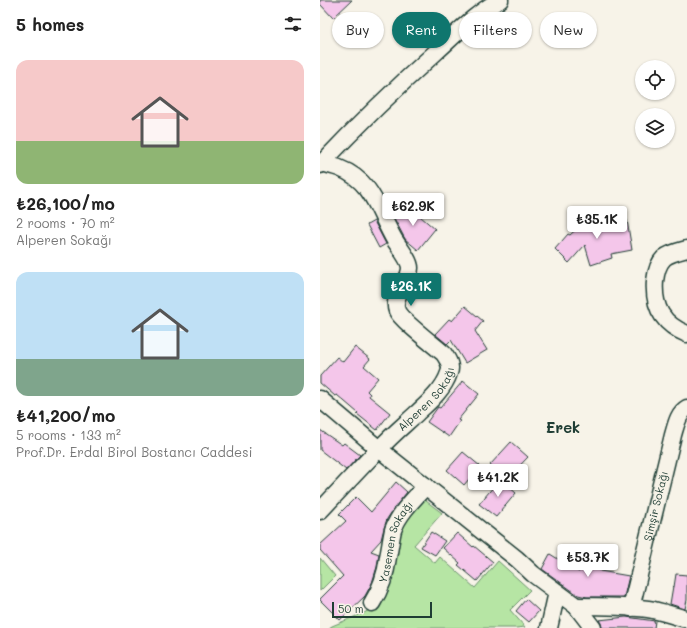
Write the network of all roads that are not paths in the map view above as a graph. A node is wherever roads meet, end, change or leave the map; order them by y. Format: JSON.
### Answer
{"nodes":[{"id":1,"x":500,"y":0,"type":"edge"},
{"id":2,"x":321,"y":164,"type":"edge"},
{"id":3,"x":687,"y":249,"type":"edge"},
{"id":4,"x":687,"y":334,"type":"edge"},
{"id":5,"x":320,"y":399,"type":"edge"},
{"id":6,"x":687,"y":408,"type":"edge"},
{"id":7,"x":379,"y":448,"type":"junction"},
{"id":8,"x":426,"y":486,"type":"junction"},
{"id":9,"x":320,"y":511,"type":"edge"},
{"id":10,"x":558,"y":592,"type":"junction"},
{"id":11,"x":372,"y":603,"type":"dead end"},
{"id":12,"x":576,"y":606,"type":"junction"},
{"id":13,"x":631,"y":608,"type":"junction"},
{"id":14,"x":687,"y":619,"type":"edge"},
{"id":15,"x":547,"y":626,"type":"edge"},
{"id":16,"x":592,"y":628,"type":"edge"}],
"edges":[{"from":1,"to":2,"type":"street"},
{"from":2,"to":7,"type":"street","name":"Alperen Sokağı"},
{"from":3,"to":4,"type":"street"},
{"from":5,"to":7,"type":"street"},
{"from":6,"to":13,"type":"street","name":"Şimşir Sokağı"},
{"from":7,"to":8,"type":"street"},
{"from":7,"to":9,"type":"street"},
{"from":8,"to":10,"type":"street"},
{"from":8,"to":11,"type":"street","name":"Yasemen Sokağı"},
{"from":10,"to":12,"type":"street"},
{"from":10,"to":15,"type":"street"},
{"from":12,"to":13,"type":"street"},
{"from":12,"to":16,"type":"street"},
{"from":13,"to":14,"type":"street"}]}
